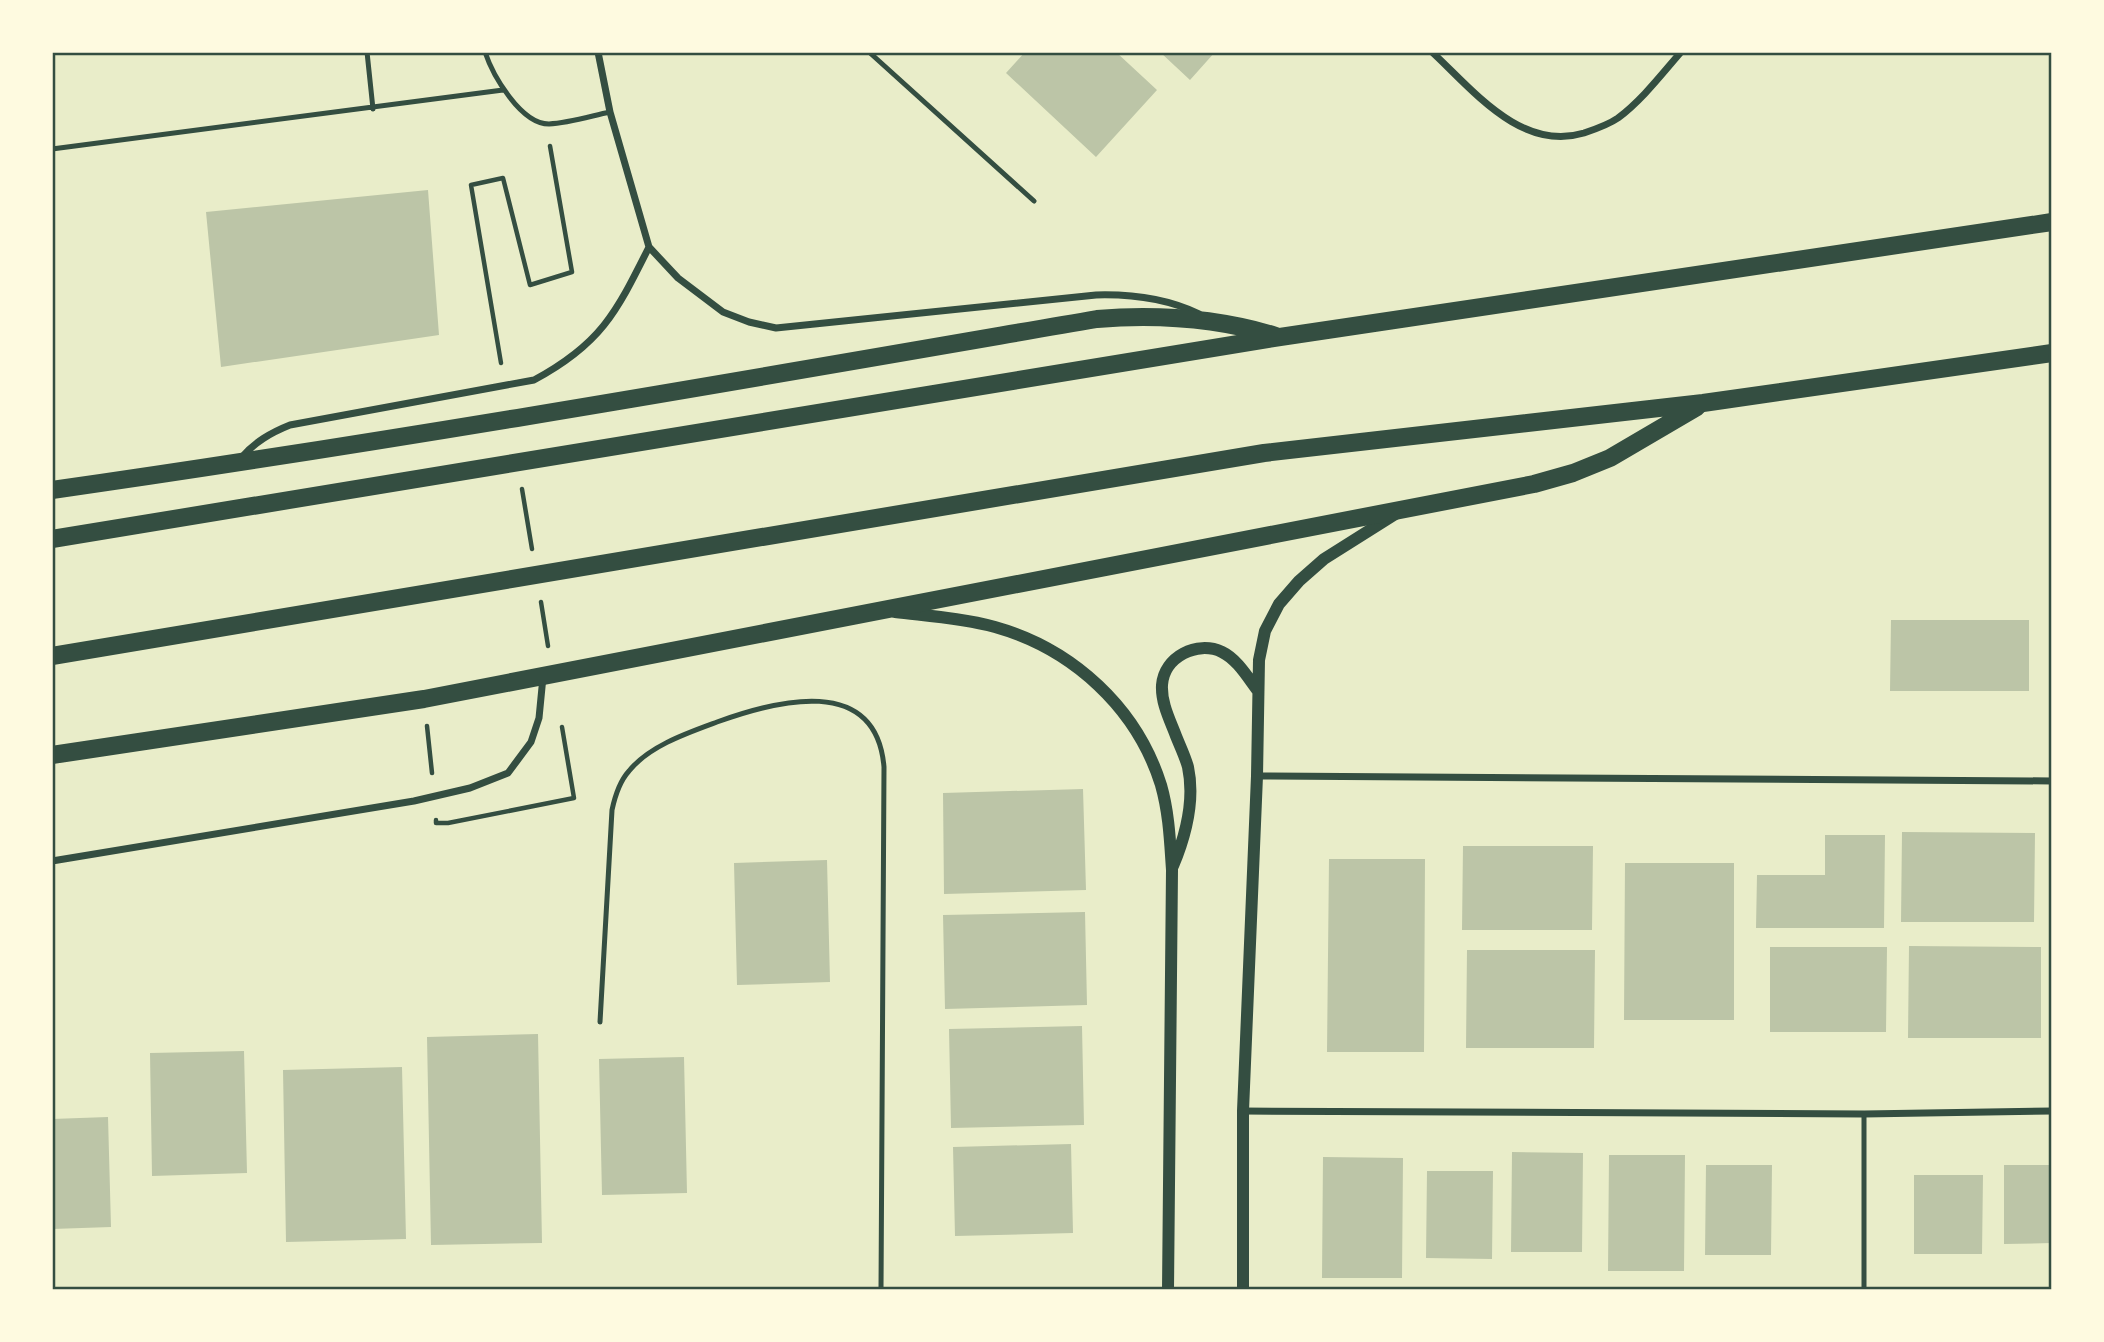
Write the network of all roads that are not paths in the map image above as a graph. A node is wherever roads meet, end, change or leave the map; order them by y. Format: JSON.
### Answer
{"nodes":[{"id":1,"x":367,"y":52,"type":"edge"},
{"id":2,"x":485,"y":52,"type":"edge"},
{"id":3,"x":598,"y":52,"type":"edge"},
{"id":4,"x":869,"y":52,"type":"edge"},
{"id":5,"x":1432,"y":52,"type":"edge"},
{"id":6,"x":1681,"y":52,"type":"edge"},
{"id":7,"x":503,"y":90,"type":"junction"},
{"id":8,"x":373,"y":109,"type":"junction"},
{"id":9,"x":610,"y":112,"type":"junction"},
{"id":10,"x":52,"y":149,"type":"edge"},
{"id":11,"x":1034,"y":201,"type":"dead end"},
{"id":12,"x":2052,"y":222,"type":"edge"},
{"id":13,"x":649,"y":247,"type":"junction"},
{"id":14,"x":1211,"y":320,"type":"junction"},
{"id":15,"x":1280,"y":337,"type":"junction"},
{"id":16,"x":2052,"y":353,"type":"edge"},
{"id":17,"x":1703,"y":403,"type":"junction"},
{"id":18,"x":236,"y":464,"type":"junction"},
{"id":19,"x":52,"y":490,"type":"edge"},
{"id":20,"x":1407,"y":507,"type":"junction"},
{"id":21,"x":52,"y":539,"type":"edge"},
{"id":22,"x":881,"y":610,"type":"junction"},
{"id":23,"x":52,"y":656,"type":"edge"},
{"id":24,"x":543,"y":676,"type":"junction"},
{"id":25,"x":1258,"y":691,"type":"junction"},
{"id":26,"x":52,"y":755,"type":"edge"},
{"id":27,"x":1257,"y":776,"type":"junction"},
{"id":28,"x":2052,"y":780,"type":"edge"},
{"id":29,"x":52,"y":861,"type":"edge"},
{"id":30,"x":1172,"y":870,"type":"junction"},
{"id":31,"x":600,"y":1022,"type":"dead end"},
{"id":32,"x":1243,"y":1111,"type":"junction"},
{"id":33,"x":2052,"y":1111,"type":"edge"},
{"id":34,"x":1864,"y":1114,"type":"junction"},
{"id":35,"x":881,"y":1290,"type":"edge"},
{"id":36,"x":1168,"y":1290,"type":"edge"},
{"id":37,"x":1243,"y":1290,"type":"edge"},
{"id":38,"x":1864,"y":1290,"type":"edge"}],
"edges":[{"from":1,"to":8,"type":"lane"},
{"from":2,"to":7,"type":"lane"},
{"from":3,"to":9,"type":"street"},
{"from":4,"to":11,"type":"lane"},
{"from":5,"to":6,"type":"street"},
{"from":7,"to":8,"type":"lane"},
{"from":7,"to":9,"type":"lane"},
{"from":8,"to":10,"type":"lane"},
{"from":9,"to":13,"type":"street"},
{"from":12,"to":15,"type":"main road"},
{"from":13,"to":14,"type":"street"},
{"from":13,"to":18,"type":"street"},
{"from":14,"to":15,"type":"main road"},
{"from":14,"to":18,"type":"main road"},
{"from":15,"to":21,"type":"main road"},
{"from":16,"to":17,"type":"main road"},
{"from":17,"to":20,"type":"main road"},
{"from":17,"to":23,"type":"main road"},
{"from":18,"to":19,"type":"main road"},
{"from":20,"to":22,"type":"main road"},
{"from":20,"to":25,"type":"street"},
{"from":22,"to":24,"type":"main road"},
{"from":22,"to":30,"type":"street"},
{"from":24,"to":26,"type":"main road"},
{"from":24,"to":29,"type":"street"},
{"from":25,"to":27,"type":"street"},
{"from":25,"to":30,"type":"street"},
{"from":27,"to":28,"type":"street"},
{"from":27,"to":32,"type":"street"},
{"from":30,"to":36,"type":"street"},
{"from":31,"to":35,"type":"lane"},
{"from":32,"to":34,"type":"street"},
{"from":32,"to":37,"type":"street"},
{"from":33,"to":34,"type":"street"},
{"from":34,"to":38,"type":"lane"}]}
